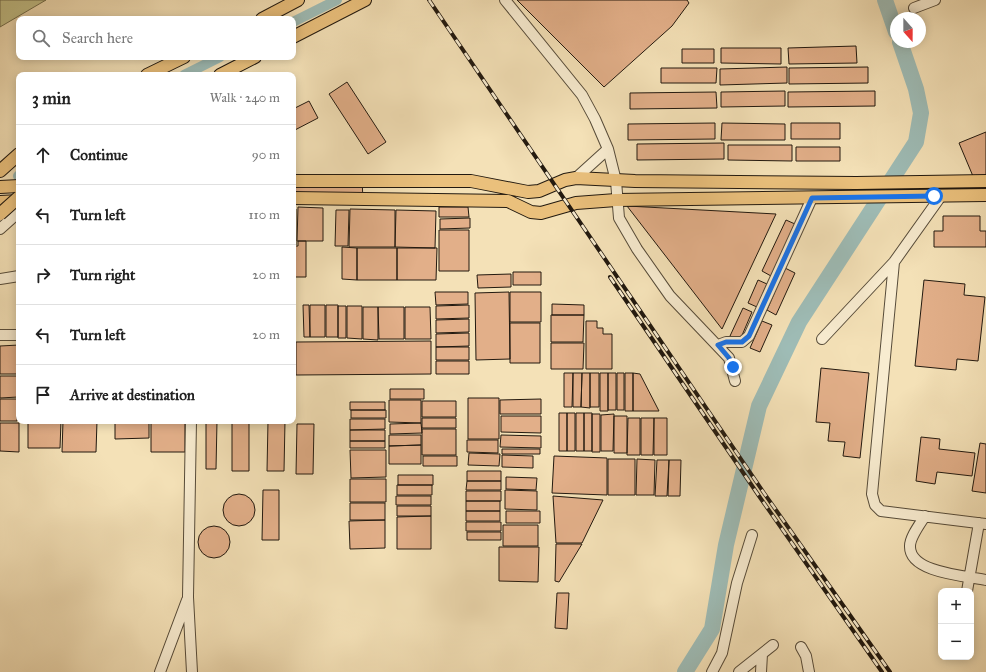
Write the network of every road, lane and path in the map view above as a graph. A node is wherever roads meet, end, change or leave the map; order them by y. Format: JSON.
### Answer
{"nodes":[{"id":1,"x":298,"y":0,"type":"edge"},
{"id":2,"x":365,"y":0,"type":"edge"},
{"id":3,"x":505,"y":0,"type":"edge"},
{"id":4,"x":936,"y":0,"type":"edge"},
{"id":5,"x":914,"y":8,"type":"dead end"},
{"id":6,"x":268,"y":16,"type":"edge"},
{"id":7,"x":296,"y":35,"type":"edge"},
{"id":8,"x":178,"y":60,"type":"edge"},
{"id":9,"x":249,"y":60,"type":"edge"},
{"id":10,"x":153,"y":72,"type":"edge"},
{"id":11,"x":226,"y":72,"type":"edge"},
{"id":12,"x":608,"y":149,"type":"junction"},
{"id":13,"x":16,"y":157,"type":"edge"},
{"id":14,"x":0,"y":171,"type":"edge"},
{"id":15,"x":576,"y":178,"type":"junction"},
{"id":16,"x":296,"y":181,"type":"edge"},
{"id":17,"x":616,"y":181,"type":"junction"},
{"id":18,"x":986,"y":181,"type":"edge"},
{"id":19,"x":16,"y":186,"type":"edge"},
{"id":20,"x":0,"y":187,"type":"edge"},
{"id":21,"x":986,"y":195,"type":"edge"},
{"id":22,"x":938,"y":196,"type":"junction"},
{"id":23,"x":296,"y":198,"type":"edge"},
{"id":24,"x":812,"y":198,"type":"junction"},
{"id":25,"x":16,"y":200,"type":"edge"},
{"id":26,"x":616,"y":200,"type":"junction"},
{"id":27,"x":16,"y":201,"type":"edge"},
{"id":28,"x":0,"y":202,"type":"edge"},
{"id":29,"x":0,"y":214,"type":"edge"},
{"id":30,"x":16,"y":215,"type":"edge"},
{"id":31,"x":0,"y":229,"type":"edge"},
{"id":32,"x":894,"y":262,"type":"junction"},
{"id":33,"x":16,"y":276,"type":"edge"},
{"id":34,"x":0,"y":279,"type":"edge"},
{"id":35,"x":0,"y":335,"type":"edge"},
{"id":36,"x":16,"y":335,"type":"edge"},
{"id":37,"x":822,"y":339,"type":"dead end"},
{"id":38,"x":718,"y":345,"type":"junction"},
{"id":39,"x":735,"y":381,"type":"dead end"},
{"id":40,"x":192,"y":424,"type":"edge"},
{"id":41,"x":926,"y":516,"type":"junction"},
{"id":42,"x":982,"y":523,"type":"edge"},
{"id":43,"x":752,"y":535,"type":"dead end"},
{"id":44,"x":970,"y":577,"type":"junction"},
{"id":45,"x":986,"y":580,"type":"edge"},
{"id":46,"x":968,"y":588,"type":"edge"},
{"id":47,"x":188,"y":596,"type":"junction"},
{"id":48,"x":773,"y":645,"type":"dead end"},
{"id":49,"x":801,"y":647,"type":"dead end"},
{"id":50,"x":762,"y":654,"type":"junction"},
{"id":51,"x":160,"y":672,"type":"edge"},
{"id":52,"x":192,"y":672,"type":"edge"},
{"id":53,"x":712,"y":672,"type":"edge"},
{"id":54,"x":739,"y":672,"type":"edge"},
{"id":55,"x":761,"y":672,"type":"edge"},
{"id":56,"x":809,"y":672,"type":"edge"}],
"edges":[{"from":1,"to":6,"type":"main road"},
{"from":2,"to":7,"type":"main road"},
{"from":3,"to":12,"type":"street"},
{"from":4,"to":5,"type":"street"},
{"from":8,"to":10,"type":"main road"},
{"from":9,"to":11,"type":"main road"},
{"from":12,"to":15,"type":"street"},
{"from":12,"to":17,"type":"street"},
{"from":13,"to":14,"type":"main road"},
{"from":15,"to":16,"type":"main road"},
{"from":15,"to":17,"type":"main road"},
{"from":17,"to":18,"type":"main road"},
{"from":17,"to":26,"type":"street"},
{"from":19,"to":20,"type":"main road"},
{"from":21,"to":22,"type":"main road"},
{"from":22,"to":24,"type":"main road"},
{"from":22,"to":32,"type":"street"},
{"from":23,"to":26,"type":"main road"},
{"from":24,"to":26,"type":"main road"},
{"from":24,"to":38,"type":"street"},
{"from":25,"to":29,"type":"main road","bridge":true},
{"from":26,"to":38,"type":"street"},
{"from":27,"to":28,"type":"main road"},
{"from":30,"to":31,"type":"street"},
{"from":32,"to":37,"type":"street"},
{"from":32,"to":41,"type":"street"},
{"from":33,"to":34,"type":"street"},
{"from":35,"to":36,"type":"street"},
{"from":38,"to":39,"type":"street"},
{"from":40,"to":47,"type":"street"},
{"from":41,"to":42,"type":"street"},
{"from":41,"to":44,"type":"street"},
{"from":42,"to":44,"type":"street"},
{"from":43,"to":53,"type":"street"},
{"from":44,"to":45,"type":"street"},
{"from":44,"to":46,"type":"street"},
{"from":47,"to":51,"type":"street"},
{"from":47,"to":52,"type":"street"},
{"from":48,"to":50,"type":"street"},
{"from":49,"to":56,"type":"street"},
{"from":50,"to":54,"type":"street"},
{"from":50,"to":55,"type":"street"}]}
